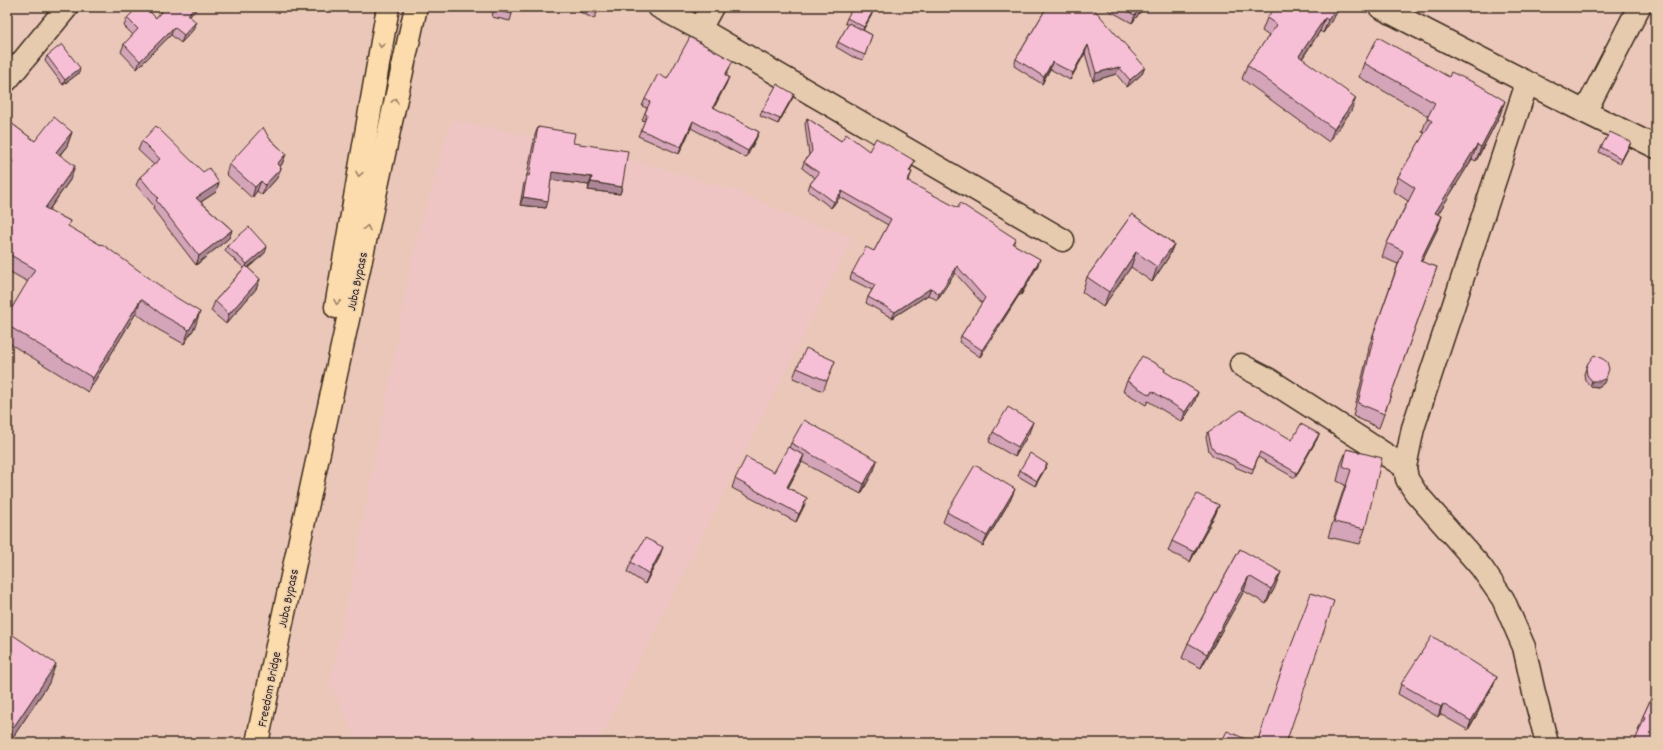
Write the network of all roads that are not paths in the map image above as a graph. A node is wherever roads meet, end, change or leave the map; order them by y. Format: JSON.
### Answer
{"nodes":[{"id":1,"x":67,"y":7,"type":"edge"},
{"id":2,"x":388,"y":7,"type":"edge"},
{"id":3,"x":416,"y":7,"type":"edge"},
{"id":4,"x":659,"y":7,"type":"edge"},
{"id":5,"x":712,"y":7,"type":"edge"},
{"id":6,"x":1380,"y":7,"type":"edge"},
{"id":7,"x":1639,"y":7,"type":"edge"},
{"id":8,"x":700,"y":29,"type":"junction"},
{"id":9,"x":7,"y":80,"type":"edge"},
{"id":10,"x":1527,"y":83,"type":"junction"},
{"id":11,"x":1585,"y":112,"type":"junction"},
{"id":12,"x":1656,"y":147,"type":"edge"},
{"id":13,"x":1063,"y":240,"type":"dead end"},
{"id":14,"x":1241,"y":365,"type":"dead end"},
{"id":15,"x":1406,"y":467,"type":"junction"},
{"id":16,"x":279,"y":636,"type":"junction"},
{"id":17,"x":257,"y":743,"type":"edge"},
{"id":18,"x":1547,"y":743,"type":"edge"}],
"edges":[{"from":1,"to":9,"type":"street"},
{"from":2,"to":16,"type":"main road","name":"Juba Bypass","one_way":true},
{"from":16,"to":3,"type":"main road","name":"Juba Bypass","one_way":true},
{"from":4,"to":8,"type":"street"},
{"from":5,"to":8,"type":"street"},
{"from":6,"to":10,"type":"street"},
{"from":7,"to":11,"type":"street"},
{"from":8,"to":13,"type":"street"},
{"from":10,"to":11,"type":"street"},
{"from":10,"to":15,"type":"street"},
{"from":11,"to":12,"type":"street"},
{"from":14,"to":15,"type":"street"},
{"from":15,"to":18,"type":"street"},
{"from":16,"to":17,"type":"main road","name":"Freedom Bridge"}]}
